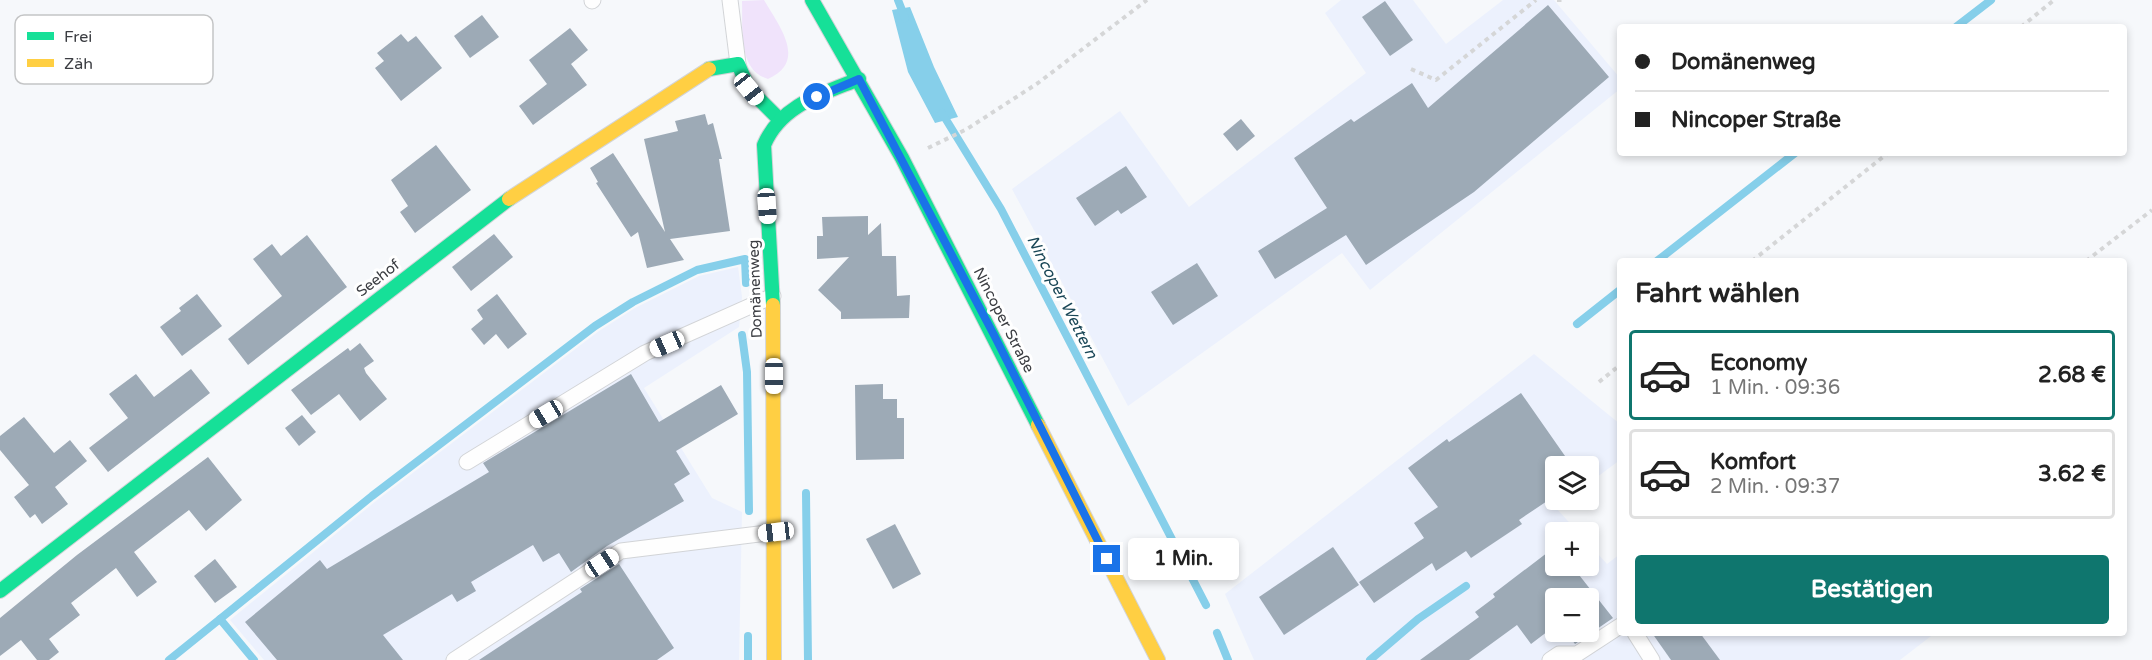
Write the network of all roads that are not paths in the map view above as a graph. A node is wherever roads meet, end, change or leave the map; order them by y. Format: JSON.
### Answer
{"nodes":[{"id":1,"x":730,"y":0,"type":"edge"},
{"id":2,"x":812,"y":0,"type":"edge"},
{"id":3,"x":738,"y":64,"type":"junction"},
{"id":4,"x":859,"y":79,"type":"junction"},
{"id":5,"x":779,"y":119,"type":"junction"},
{"id":6,"x":773,"y":296,"type":"junction"},
{"id":7,"x":467,"y":462,"type":"dead end"},
{"id":8,"x":776,"y":532,"type":"junction"},
{"id":9,"x":0,"y":591,"type":"edge"},
{"id":10,"x":1617,"y":628,"type":"edge"},
{"id":11,"x":1637,"y":636,"type":"edge"},
{"id":12,"x":454,"y":660,"type":"edge"},
{"id":13,"x":774,"y":660,"type":"edge"},
{"id":14,"x":1158,"y":660,"type":"edge"},
{"id":15,"x":1550,"y":660,"type":"edge"},
{"id":16,"x":1652,"y":660,"type":"edge"}],
"edges":[{"from":1,"to":3,"type":"lane"},
{"from":2,"to":4,"type":"street","name":"Nincoper Straße"},
{"from":3,"to":5,"type":"street"},
{"from":3,"to":9,"type":"street","name":"Seehof"},
{"from":4,"to":5,"type":"street","name":"Domänenweg"},
{"from":4,"to":14,"type":"street","name":"Nincoper Straße"},
{"from":5,"to":6,"type":"street","name":"Domänenweg"},
{"from":6,"to":7,"type":"lane"},
{"from":6,"to":8,"type":"street","name":"Domänenweg"},
{"from":8,"to":12,"type":"lane"},
{"from":8,"to":13,"type":"street","name":"Domänenweg"},
{"from":10,"to":15,"type":"lane"},
{"from":11,"to":16,"type":"lane"}]}
